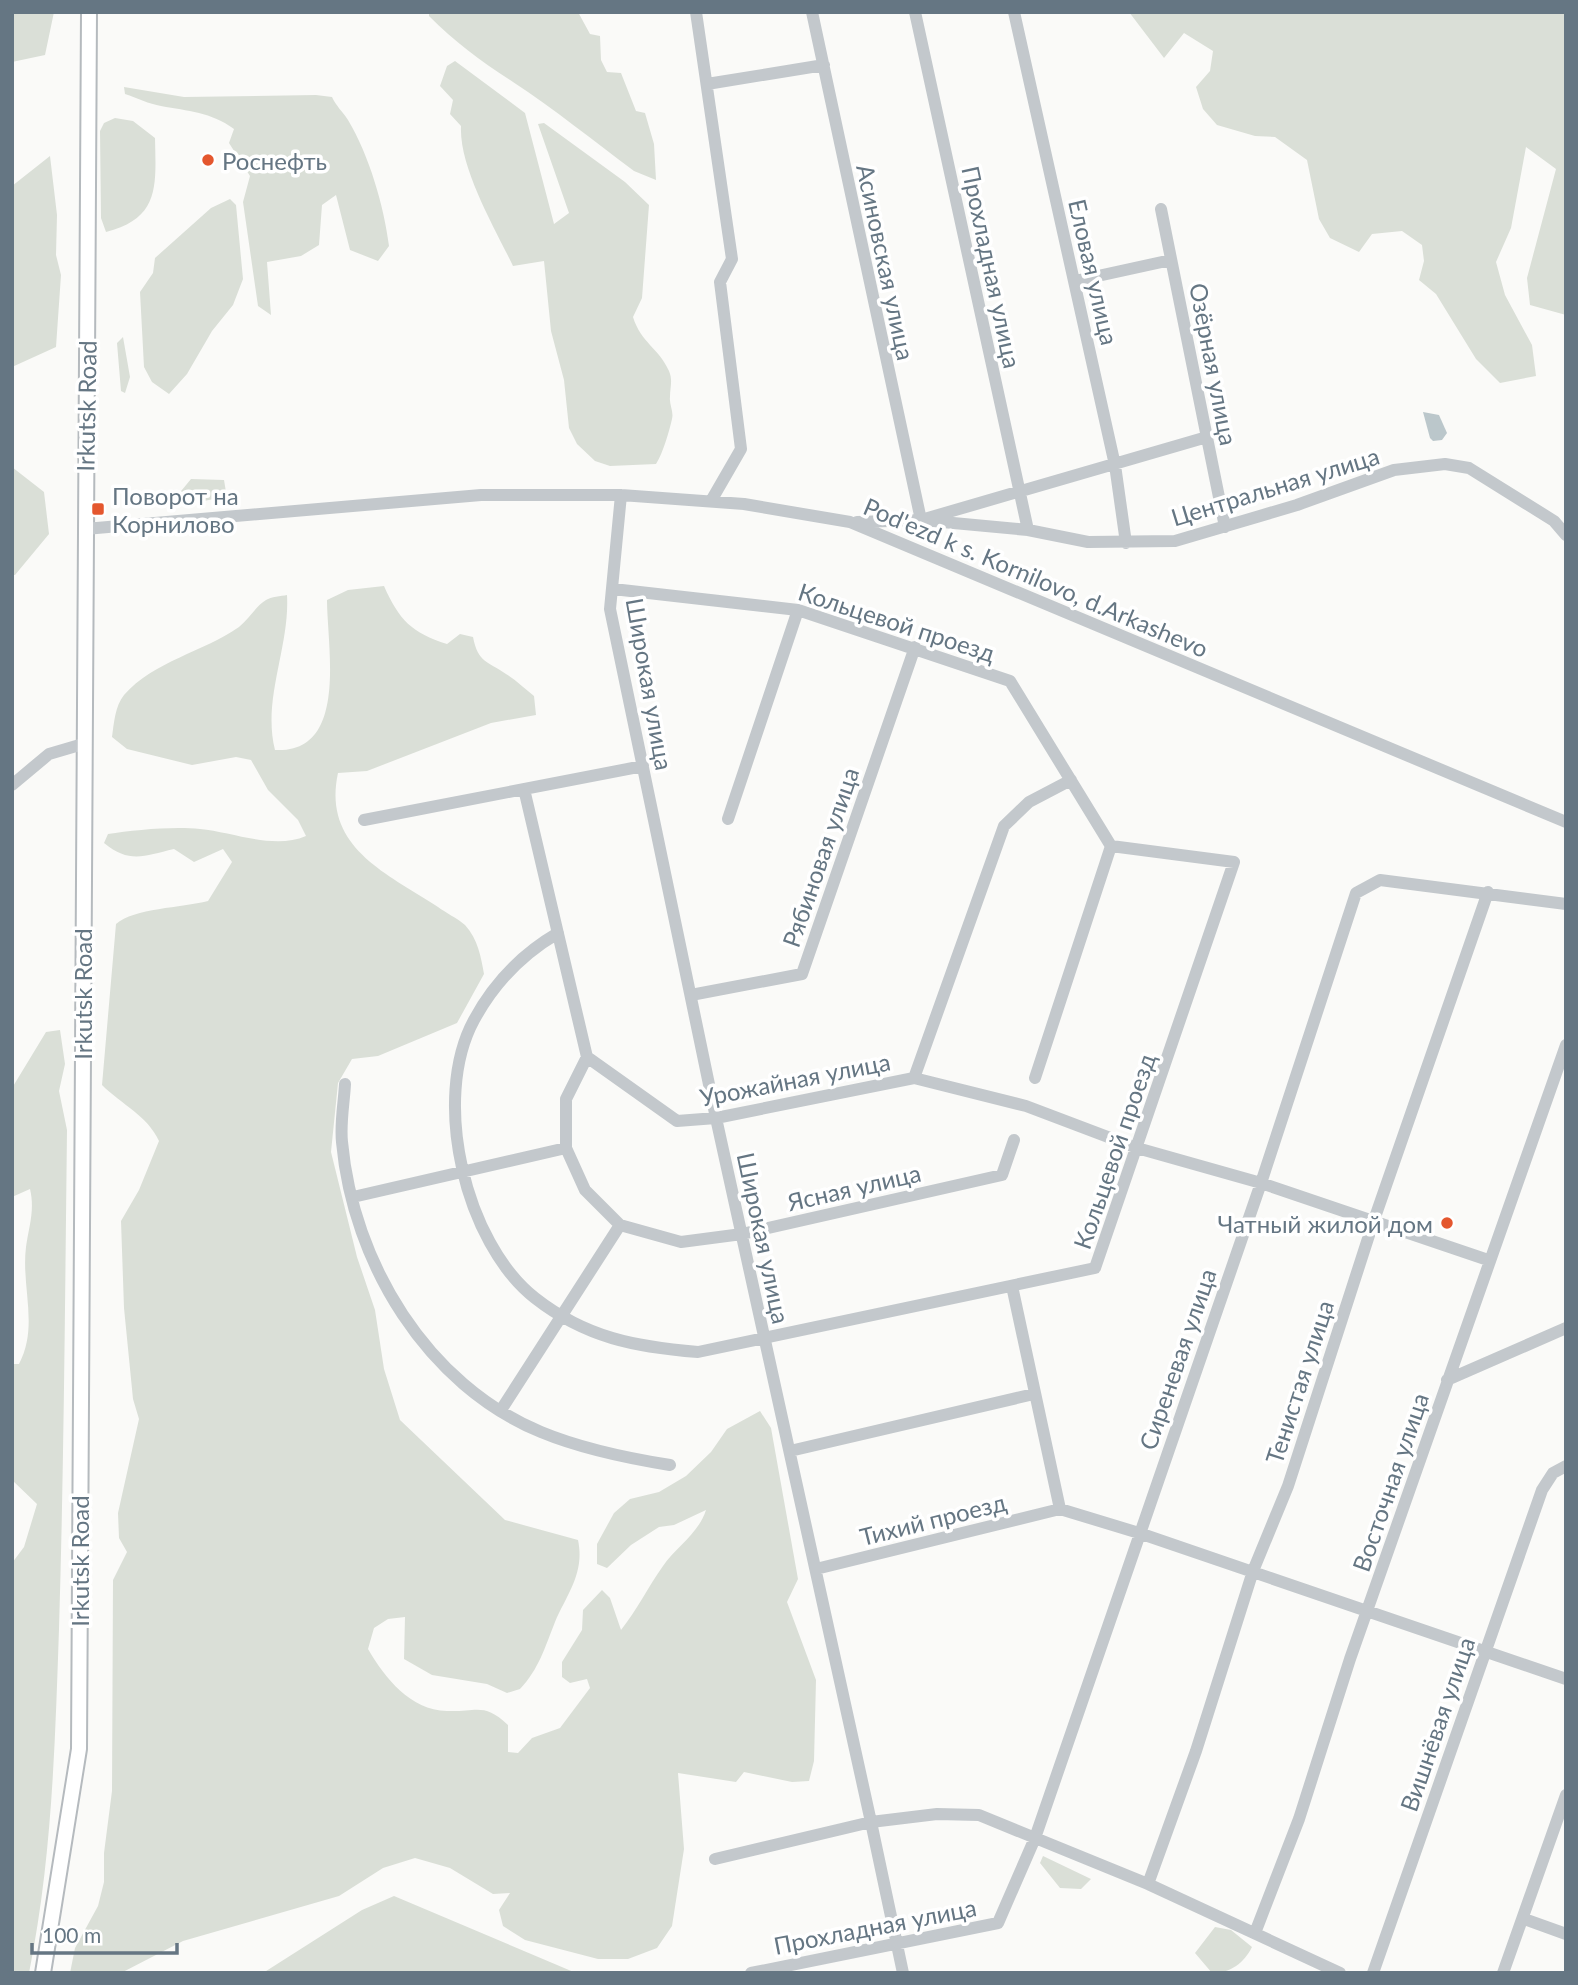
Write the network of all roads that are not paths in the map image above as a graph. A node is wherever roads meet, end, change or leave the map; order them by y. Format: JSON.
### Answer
{"nodes":[{"id":1,"x":89,"y":12,"type":"edge"},
{"id":2,"x":696,"y":12,"type":"edge"},
{"id":3,"x":812,"y":12,"type":"edge"},
{"id":4,"x":915,"y":12,"type":"edge"},
{"id":5,"x":1014,"y":12,"type":"edge"},
{"id":6,"x":824,"y":65,"type":"junction"},
{"id":7,"x":707,"y":84,"type":"junction"},
{"id":8,"x":1161,"y":209,"type":"dead end"},
{"id":9,"x":1171,"y":260,"type":"junction"},
{"id":10,"x":1075,"y":281,"type":"junction"},
{"id":11,"x":1207,"y":437,"type":"junction"},
{"id":12,"x":1115,"y":465,"type":"junction"},
{"id":13,"x":1020,"y":491,"type":"junction"},
{"id":14,"x":621,"y":495,"type":"junction"},
{"id":15,"x":711,"y":501,"type":"junction"},
{"id":16,"x":921,"y":520,"type":"junction"},
{"id":17,"x":850,"y":522,"type":"junction"},
{"id":18,"x":1226,"y":527,"type":"junction"},
{"id":19,"x":85,"y":529,"type":"junction"},
{"id":20,"x":1028,"y":530,"type":"junction"},
{"id":21,"x":1566,"y":535,"type":"edge"},
{"id":22,"x":1126,"y":543,"type":"junction"},
{"id":23,"x":613,"y":589,"type":"junction"},
{"id":24,"x":798,"y":610,"type":"junction"},
{"id":25,"x":915,"y":647,"type":"junction"},
{"id":26,"x":83,"y":744,"type":"junction"},
{"id":27,"x":643,"y":766,"type":"junction"},
{"id":28,"x":1071,"y":780,"type":"junction"},
{"id":29,"x":12,"y":785,"type":"edge"},
{"id":30,"x":524,"y":789,"type":"junction"},
{"id":31,"x":728,"y":819,"type":"dead end"},
{"id":32,"x":364,"y":820,"type":"dead end"},
{"id":33,"x":1566,"y":822,"type":"edge"},
{"id":34,"x":1111,"y":846,"type":"junction"},
{"id":35,"x":1488,"y":892,"type":"junction"},
{"id":36,"x":1566,"y":904,"type":"edge"},
{"id":37,"x":558,"y":933,"type":"junction"},
{"id":38,"x":691,"y":995,"type":"junction"},
{"id":39,"x":1566,"y":1045,"type":"edge"},
{"id":40,"x":587,"y":1057,"type":"junction"},
{"id":41,"x":914,"y":1078,"type":"junction"},
{"id":42,"x":1035,"y":1078,"type":"dead end"},
{"id":43,"x":345,"y":1084,"type":"dead end"},
{"id":44,"x":716,"y":1118,"type":"junction"},
{"id":45,"x":1014,"y":1140,"type":"dead end"},
{"id":46,"x":566,"y":1147,"type":"junction"},
{"id":47,"x":1137,"y":1148,"type":"junction"},
{"id":48,"x":463,"y":1172,"type":"junction"},
{"id":49,"x":1261,"y":1183,"type":"junction"},
{"id":50,"x":353,"y":1197,"type":"junction"},
{"id":51,"x":1373,"y":1223,"type":"junction"},
{"id":52,"x":620,"y":1224,"type":"junction"},
{"id":53,"x":742,"y":1234,"type":"junction"},
{"id":54,"x":1488,"y":1260,"type":"junction"},
{"id":55,"x":1012,"y":1286,"type":"junction"},
{"id":56,"x":562,"y":1315,"type":"junction"},
{"id":57,"x":1566,"y":1328,"type":"edge"},
{"id":58,"x":765,"y":1340,"type":"junction"},
{"id":59,"x":1447,"y":1380,"type":"junction"},
{"id":60,"x":1034,"y":1394,"type":"junction"},
{"id":61,"x":501,"y":1410,"type":"junction"},
{"id":62,"x":790,"y":1451,"type":"junction"},
{"id":63,"x":670,"y":1465,"type":"dead end"},
{"id":64,"x":1566,"y":1466,"type":"edge"},
{"id":65,"x":1059,"y":1509,"type":"junction"},
{"id":66,"x":1139,"y":1533,"type":"junction"},
{"id":67,"x":816,"y":1569,"type":"junction"},
{"id":68,"x":1253,"y":1571,"type":"junction"},
{"id":69,"x":1367,"y":1612,"type":"junction"},
{"id":70,"x":1485,"y":1651,"type":"junction"},
{"id":71,"x":1566,"y":1679,"type":"edge"},
{"id":72,"x":1565,"y":1801,"type":"edge"},
{"id":73,"x":871,"y":1822,"type":"junction"},
{"id":74,"x":1035,"y":1838,"type":"junction"},
{"id":75,"x":715,"y":1859,"type":"dead end"},
{"id":76,"x":1148,"y":1884,"type":"junction"},
{"id":77,"x":1524,"y":1919,"type":"junction"},
{"id":78,"x":1255,"y":1933,"type":"junction"},
{"id":79,"x":1566,"y":1934,"type":"edge"},
{"id":80,"x":898,"y":1943,"type":"junction"},
{"id":81,"x":43,"y":1973,"type":"edge"},
{"id":82,"x":751,"y":1973,"type":"edge"},
{"id":83,"x":904,"y":1973,"type":"edge"},
{"id":84,"x":1340,"y":1973,"type":"edge"},
{"id":85,"x":1373,"y":1973,"type":"edge"},
{"id":86,"x":1503,"y":1973,"type":"edge"}],
"edges":[{"from":1,"to":19,"type":"main road","name":"Irkutsk Road"},
{"from":2,"to":7,"type":"street"},
{"from":3,"to":6,"type":"street","name":"Асиновская улица"},
{"from":4,"to":13,"type":"street","name":"Прохладная улица"},
{"from":5,"to":10,"type":"street","name":"Еловая улица"},
{"from":6,"to":7,"type":"street"},
{"from":6,"to":16,"type":"street","name":"Асиновская улица"},
{"from":7,"to":15,"type":"street"},
{"from":8,"to":9,"type":"street","name":"Озёрная улица"},
{"from":9,"to":10,"type":"street"},
{"from":9,"to":11,"type":"street","name":"Озёрная улица"},
{"from":10,"to":12,"type":"street","name":"Еловая улица"},
{"from":11,"to":12,"type":"street"},
{"from":11,"to":18,"type":"street","name":"Озёрная улица"},
{"from":12,"to":13,"type":"street"},
{"from":12,"to":22,"type":"street","name":"Еловая улица"},
{"from":13,"to":16,"type":"street"},
{"from":13,"to":20,"type":"street","name":"Прохладная улица"},
{"from":14,"to":15,"type":"street","name":"Pod'ezd k s. Kornilovo, d.Arkashevo"},
{"from":14,"to":19,"type":"street","name":"Pod'ezd k s. Kornilovo, d.Arkashevo"},
{"from":14,"to":23,"type":"street","name":"Широкая улица"},
{"from":15,"to":17,"type":"street","name":"Pod'ezd k s. Kornilovo, d.Arkashevo"},
{"from":16,"to":17,"type":"street","name":"Центральная улица"},
{"from":16,"to":20,"type":"street","name":"Центральная улица"},
{"from":17,"to":33,"type":"street","name":"Pod'ezd k s. Kornilovo, d.Arkashevo"},
{"from":18,"to":21,"type":"street","name":"Центральная улица"},
{"from":18,"to":22,"type":"street","name":"Центральная улица"},
{"from":19,"to":26,"type":"main road","name":"Irkutsk Road"},
{"from":20,"to":22,"type":"street","name":"Центральная улица"},
{"from":23,"to":24,"type":"street","name":"Кольцевой проезд"},
{"from":23,"to":27,"type":"street","name":"Широкая улица"},
{"from":24,"to":25,"type":"street","name":"Кольцевой проезд"},
{"from":24,"to":31,"type":"street"},
{"from":25,"to":28,"type":"street","name":"Кольцевой проезд"},
{"from":25,"to":38,"type":"street","name":"Рябиновая улица"},
{"from":26,"to":29,"type":"street"},
{"from":26,"to":81,"type":"main road","name":"Irkutsk Road"},
{"from":27,"to":30,"type":"street"},
{"from":27,"to":38,"type":"street","name":"Широкая улица"},
{"from":28,"to":34,"type":"street","name":"Кольцевой проезд"},
{"from":28,"to":41,"type":"street","name":"Урожайная улица"},
{"from":30,"to":32,"type":"street"},
{"from":30,"to":37,"type":"street"},
{"from":34,"to":42,"type":"street"},
{"from":34,"to":47,"type":"street","name":"Кольцевой проезд"},
{"from":35,"to":36,"type":"street"},
{"from":35,"to":49,"type":"street","name":"Сиреневая улица"},
{"from":35,"to":51,"type":"street","name":"Тенистая улица"},
{"from":37,"to":40,"type":"street"},
{"from":37,"to":48,"type":"street","name":"Кольцевой проезд"},
{"from":38,"to":44,"type":"street","name":"Широкая улица"},
{"from":39,"to":54,"type":"street","name":"Восточная улица"},
{"from":40,"to":44,"type":"street","name":"Урожайная улица"},
{"from":40,"to":46,"type":"street","name":"Ясная улица"},
{"from":41,"to":44,"type":"street","name":"Урожайная улица"},
{"from":41,"to":47,"type":"street"},
{"from":43,"to":50,"type":"street"},
{"from":44,"to":53,"type":"street","name":"Широкая улица"},
{"from":45,"to":53,"type":"street","name":"Ясная улица"},
{"from":46,"to":48,"type":"street"},
{"from":46,"to":52,"type":"street","name":"Ясная улица"},
{"from":47,"to":49,"type":"street"},
{"from":47,"to":55,"type":"street","name":"Кольцевой проезд"},
{"from":48,"to":50,"type":"street"},
{"from":48,"to":56,"type":"street","name":"Кольцевой проезд"},
{"from":49,"to":51,"type":"street"},
{"from":49,"to":66,"type":"street","name":"Сиреневая улица"},
{"from":50,"to":61,"type":"street"},
{"from":51,"to":54,"type":"street"},
{"from":51,"to":68,"type":"street","name":"Тенистая улица"},
{"from":52,"to":53,"type":"street","name":"Ясная улица"},
{"from":52,"to":56,"type":"street"},
{"from":53,"to":58,"type":"street","name":"Широкая улица"},
{"from":54,"to":59,"type":"street","name":"Восточная улица"},
{"from":55,"to":58,"type":"street","name":"Кольцевой проезд"},
{"from":55,"to":60,"type":"street"},
{"from":56,"to":58,"type":"street","name":"Кольцевой проезд"},
{"from":56,"to":61,"type":"street"},
{"from":57,"to":59,"type":"street"},
{"from":58,"to":62,"type":"street","name":"Широкая улица"},
{"from":59,"to":69,"type":"street","name":"Восточная улица"},
{"from":60,"to":62,"type":"street"},
{"from":60,"to":65,"type":"street"},
{"from":61,"to":63,"type":"street"},
{"from":62,"to":67,"type":"street","name":"Широкая улица"},
{"from":64,"to":70,"type":"street","name":"Вишнёвая улица"},
{"from":65,"to":66,"type":"street"},
{"from":65,"to":67,"type":"street","name":"Тихий проезд"},
{"from":66,"to":68,"type":"street"},
{"from":66,"to":74,"type":"street","name":"Сиреневая улица"},
{"from":67,"to":73,"type":"street","name":"Широкая улица"},
{"from":68,"to":69,"type":"street"},
{"from":68,"to":76,"type":"street","name":"Тенистая улица"},
{"from":69,"to":70,"type":"street"},
{"from":69,"to":78,"type":"street","name":"Восточная улица"},
{"from":70,"to":71,"type":"street"},
{"from":70,"to":85,"type":"street","name":"Вишнёвая улица"},
{"from":72,"to":77,"type":"street"},
{"from":73,"to":74,"type":"street"},
{"from":73,"to":75,"type":"street"},
{"from":73,"to":80,"type":"street","name":"Широкая улица"},
{"from":74,"to":76,"type":"street"},
{"from":74,"to":80,"type":"street","name":"Прохладная улица"},
{"from":76,"to":78,"type":"street"},
{"from":77,"to":79,"type":"street"},
{"from":77,"to":86,"type":"street"},
{"from":78,"to":84,"type":"street"},
{"from":80,"to":82,"type":"street","name":"Прохладная улица"},
{"from":80,"to":83,"type":"street","name":"Широкая улица"}]}
